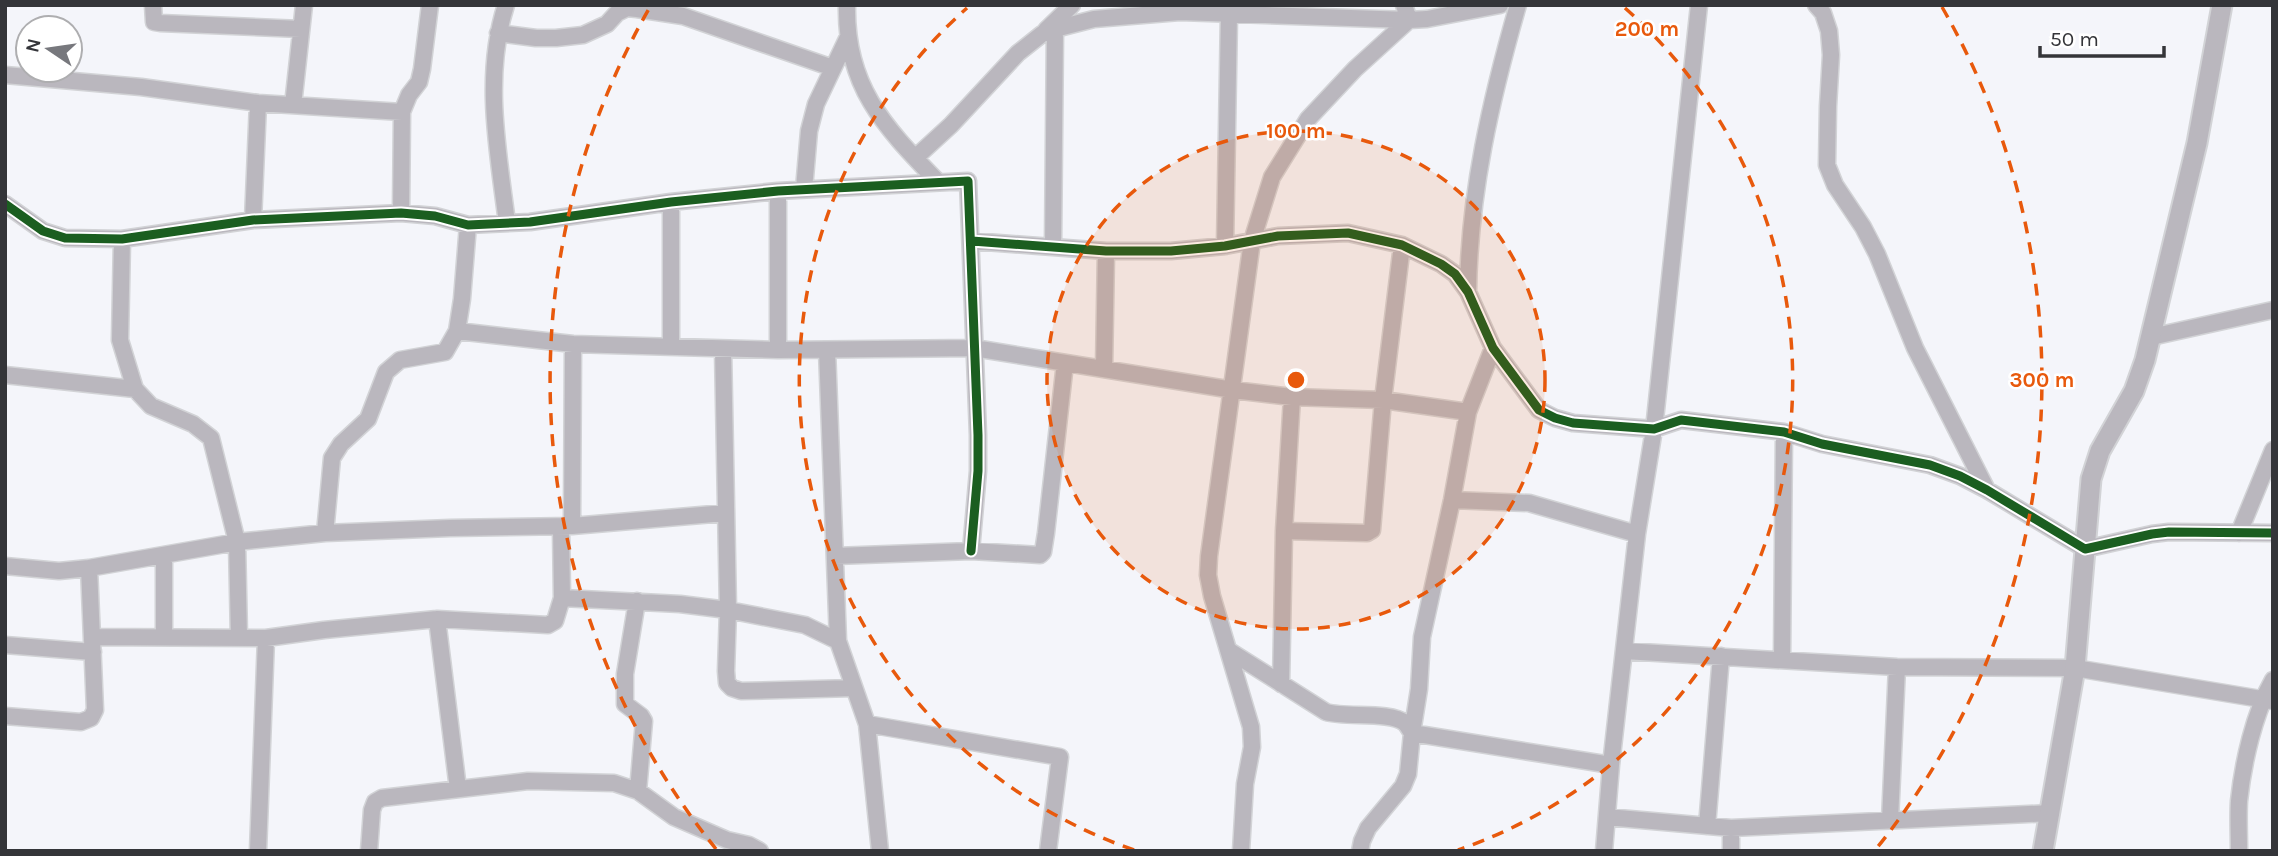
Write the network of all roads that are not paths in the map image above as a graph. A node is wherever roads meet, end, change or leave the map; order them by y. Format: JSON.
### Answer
{"nodes":[{"id":1,"x":153,"y":5,"type":"edge"},
{"id":2,"x":304,"y":5,"type":"edge"},
{"id":3,"x":430,"y":5,"type":"edge"},
{"id":4,"x":506,"y":5,"type":"edge"},
{"id":5,"x":847,"y":5,"type":"edge"},
{"id":6,"x":1072,"y":5,"type":"edge"},
{"id":7,"x":1500,"y":5,"type":"edge"},
{"id":8,"x":1518,"y":5,"type":"edge"},
{"id":9,"x":1699,"y":5,"type":"edge"},
{"id":10,"x":1816,"y":5,"type":"edge"},
{"id":11,"x":2222,"y":5,"type":"edge"},
{"id":12,"x":1406,"y":12,"type":"edge"},
{"id":13,"x":1229,"y":14,"type":"junction"},
{"id":14,"x":301,"y":29,"type":"junction"},
{"id":15,"x":1049,"y":32,"type":"junction"},
{"id":16,"x":498,"y":33,"type":"junction"},
{"id":17,"x":847,"y":40,"type":"junction"},
{"id":18,"x":833,"y":68,"type":"junction"},
{"id":19,"x":5,"y":75,"type":"edge"},
{"id":20,"x":258,"y":103,"type":"junction"},
{"id":21,"x":293,"y":105,"type":"junction"},
{"id":22,"x":402,"y":112,"type":"junction"},
{"id":23,"x":915,"y":158,"type":"junction"},
{"id":24,"x":937,"y":183,"type":"junction"},
{"id":25,"x":804,"y":190,"type":"junction"},
{"id":26,"x":778,"y":191,"type":"junction"},
{"id":27,"x":671,"y":202,"type":"junction"},
{"id":28,"x":5,"y":204,"type":"edge"},
{"id":29,"x":401,"y":213,"type":"junction"},
{"id":30,"x":253,"y":220,"type":"junction"},
{"id":31,"x":507,"y":223,"type":"junction"},
{"id":32,"x":468,"y":225,"type":"junction"},
{"id":33,"x":122,"y":239,"type":"junction"},
{"id":34,"x":972,"y":241,"type":"junction"},
{"id":35,"x":1252,"y":241,"type":"junction"},
{"id":36,"x":1402,"y":245,"type":"junction"},
{"id":37,"x":1225,"y":246,"type":"junction"},
{"id":38,"x":1053,"y":247,"type":"junction"},
{"id":39,"x":1106,"y":251,"type":"junction"},
{"id":40,"x":1468,"y":292,"type":"junction"},
{"id":41,"x":2273,"y":310,"type":"edge"},
{"id":42,"x":457,"y":331,"type":"junction"},
{"id":43,"x":2151,"y":337,"type":"junction"},
{"id":44,"x":573,"y":344,"type":"junction"},
{"id":45,"x":671,"y":347,"type":"junction"},
{"id":46,"x":974,"y":348,"type":"junction"},
{"id":47,"x":1493,"y":348,"type":"junction"},
{"id":48,"x":723,"y":349,"type":"junction"},
{"id":49,"x":827,"y":350,"type":"junction"},
{"id":50,"x":778,"y":351,"type":"junction"},
{"id":51,"x":1065,"y":363,"type":"junction"},
{"id":52,"x":1104,"y":369,"type":"junction"},
{"id":53,"x":5,"y":375,"type":"edge"},
{"id":54,"x":135,"y":389,"type":"junction"},
{"id":55,"x":1233,"y":390,"type":"junction"},
{"id":56,"x":1292,"y":397,"type":"junction"},
{"id":57,"x":1383,"y":400,"type":"junction"},
{"id":58,"x":1468,"y":412,"type":"junction"},
{"id":59,"x":1654,"y":429,"type":"junction"},
{"id":60,"x":1784,"y":432,"type":"junction"},
{"id":61,"x":2273,"y":450,"type":"edge"},
{"id":62,"x":1987,"y":489,"type":"junction"},
{"id":63,"x":1452,"y":500,"type":"junction"},
{"id":64,"x":725,"y":513,"type":"junction"},
{"id":65,"x":566,"y":526,"type":"junction"},
{"id":66,"x":1284,"y":531,"type":"junction"},
{"id":67,"x":325,"y":533,"type":"junction"},
{"id":68,"x":2239,"y":533,"type":"junction"},
{"id":69,"x":2273,"y":533,"type":"edge"},
{"id":70,"x":1637,"y":534,"type":"junction"},
{"id":71,"x":237,"y":542,"type":"junction"},
{"id":72,"x":2085,"y":549,"type":"junction"},
{"id":73,"x":971,"y":551,"type":"junction"},
{"id":74,"x":164,"y":555,"type":"junction"},
{"id":75,"x":835,"y":556,"type":"junction"},
{"id":76,"x":5,"y":566,"type":"edge"},
{"id":77,"x":89,"y":568,"type":"junction"},
{"id":78,"x":562,"y":598,"type":"junction"},
{"id":79,"x":637,"y":601,"type":"junction"},
{"id":80,"x":728,"y":610,"type":"junction"},
{"id":81,"x":438,"y":619,"type":"junction"},
{"id":82,"x":164,"y":637,"type":"junction"},
{"id":83,"x":239,"y":638,"type":"junction"},
{"id":84,"x":266,"y":638,"type":"junction"},
{"id":85,"x":838,"y":641,"type":"junction"},
{"id":86,"x":5,"y":645,"type":"edge"},
{"id":87,"x":93,"y":645,"type":"junction"},
{"id":88,"x":1228,"y":650,"type":"junction"},
{"id":89,"x":1624,"y":651,"type":"junction"},
{"id":90,"x":1721,"y":656,"type":"junction"},
{"id":91,"x":1782,"y":660,"type":"junction"},
{"id":92,"x":1897,"y":667,"type":"junction"},
{"id":93,"x":2075,"y":668,"type":"junction"},
{"id":94,"x":2273,"y":680,"type":"edge"},
{"id":95,"x":1280,"y":684,"type":"junction"},
{"id":96,"x":855,"y":688,"type":"junction"},
{"id":97,"x":2267,"y":700,"type":"edge"},
{"id":98,"x":5,"y":716,"type":"edge"},
{"id":99,"x":867,"y":724,"type":"junction"},
{"id":100,"x":1412,"y":733,"type":"junction"},
{"id":101,"x":1611,"y":765,"type":"junction"},
{"id":102,"x":458,"y":789,"type":"junction"},
{"id":103,"x":638,"y":791,"type":"junction"},
{"id":104,"x":2050,"y":813,"type":"junction"},
{"id":105,"x":1607,"y":817,"type":"junction"},
{"id":106,"x":1890,"y":820,"type":"junction"},
{"id":107,"x":1707,"y":826,"type":"junction"},
{"id":108,"x":1731,"y":828,"type":"junction"},
{"id":109,"x":258,"y":851,"type":"edge"},
{"id":110,"x":369,"y":851,"type":"edge"},
{"id":111,"x":760,"y":851,"type":"edge"},
{"id":112,"x":880,"y":851,"type":"edge"},
{"id":113,"x":1048,"y":851,"type":"edge"},
{"id":114,"x":1241,"y":851,"type":"edge"},
{"id":115,"x":1360,"y":851,"type":"edge"},
{"id":116,"x":1604,"y":851,"type":"edge"},
{"id":117,"x":1731,"y":851,"type":"edge"},
{"id":118,"x":2043,"y":851,"type":"edge"},
{"id":119,"x":2239,"y":851,"type":"edge"}],
"edges":[{"from":1,"to":14,"type":"street"},
{"from":2,"to":14,"type":"street"},
{"from":3,"to":22,"type":"street"},
{"from":4,"to":16,"type":"street"},
{"from":5,"to":17,"type":"street"},
{"from":6,"to":15,"type":"street"},
{"from":7,"to":12,"type":"street"},
{"from":8,"to":40,"type":"street"},
{"from":9,"to":59,"type":"street"},
{"from":10,"to":62,"type":"street"},
{"from":11,"to":43,"type":"street"},
{"from":12,"to":13,"type":"street"},
{"from":12,"to":35,"type":"street"},
{"from":13,"to":15,"type":"street"},
{"from":13,"to":37,"type":"street"},
{"from":14,"to":21,"type":"street"},
{"from":15,"to":23,"type":"street"},
{"from":15,"to":38,"type":"street"},
{"from":16,"to":18,"type":"street"},
{"from":16,"to":31,"type":"street"},
{"from":17,"to":18,"type":"street"},
{"from":17,"to":23,"type":"street"},
{"from":18,"to":25,"type":"street"},
{"from":19,"to":20,"type":"street"},
{"from":20,"to":21,"type":"street"},
{"from":20,"to":30,"type":"street"},
{"from":21,"to":22,"type":"street"},
{"from":22,"to":29,"type":"street"},
{"from":23,"to":24,"type":"street"},
{"from":24,"to":25,"type":"street"},
{"from":24,"to":34,"type":"street"},
{"from":25,"to":26,"type":"street"},
{"from":26,"to":27,"type":"street"},
{"from":26,"to":50,"type":"street"},
{"from":27,"to":31,"type":"street"},
{"from":27,"to":45,"type":"street"},
{"from":28,"to":33,"type":"street"},
{"from":29,"to":30,"type":"street"},
{"from":29,"to":32,"type":"street"},
{"from":30,"to":33,"type":"street"},
{"from":31,"to":32,"type":"street"},
{"from":32,"to":42,"type":"street"},
{"from":33,"to":54,"type":"street"},
{"from":34,"to":38,"type":"street"},
{"from":34,"to":46,"type":"street"},
{"from":35,"to":36,"type":"street"},
{"from":35,"to":37,"type":"street"},
{"from":35,"to":55,"type":"street"},
{"from":36,"to":40,"type":"street"},
{"from":36,"to":57,"type":"street"},
{"from":37,"to":39,"type":"street"},
{"from":38,"to":39,"type":"street"},
{"from":39,"to":52,"type":"street"},
{"from":40,"to":47,"type":"street"},
{"from":41,"to":43,"type":"street"},
{"from":42,"to":44,"type":"street"},
{"from":42,"to":67,"type":"street"},
{"from":43,"to":72,"type":"street"},
{"from":44,"to":45,"type":"street"},
{"from":44,"to":65,"type":"street"},
{"from":45,"to":48,"type":"street"},
{"from":46,"to":49,"type":"street"},
{"from":46,"to":51,"type":"street"},
{"from":46,"to":73,"type":"street"},
{"from":47,"to":58,"type":"street"},
{"from":47,"to":59,"type":"street"},
{"from":48,"to":50,"type":"street"},
{"from":48,"to":64,"type":"street"},
{"from":49,"to":50,"type":"street"},
{"from":49,"to":75,"type":"street"},
{"from":51,"to":52,"type":"street"},
{"from":51,"to":73,"type":"street"},
{"from":52,"to":55,"type":"street"},
{"from":53,"to":54,"type":"street"},
{"from":54,"to":71,"type":"street"},
{"from":55,"to":56,"type":"street"},
{"from":55,"to":88,"type":"street"},
{"from":56,"to":57,"type":"street"},
{"from":56,"to":66,"type":"street"},
{"from":57,"to":58,"type":"street"},
{"from":57,"to":66,"type":"street"},
{"from":58,"to":63,"type":"street"},
{"from":59,"to":60,"type":"street"},
{"from":59,"to":70,"type":"street"},
{"from":60,"to":62,"type":"street"},
{"from":60,"to":91,"type":"street"},
{"from":61,"to":68,"type":"street"},
{"from":62,"to":72,"type":"street"},
{"from":63,"to":70,"type":"street"},
{"from":63,"to":100,"type":"street"},
{"from":64,"to":65,"type":"street"},
{"from":64,"to":80,"type":"street"},
{"from":65,"to":67,"type":"street"},
{"from":65,"to":78,"type":"street"},
{"from":66,"to":95,"type":"street"},
{"from":67,"to":71,"type":"street"},
{"from":68,"to":69,"type":"street"},
{"from":68,"to":72,"type":"street"},
{"from":70,"to":89,"type":"street"},
{"from":71,"to":74,"type":"street"},
{"from":71,"to":83,"type":"street"},
{"from":72,"to":93,"type":"street"},
{"from":73,"to":75,"type":"street"},
{"from":74,"to":77,"type":"street"},
{"from":74,"to":82,"type":"street"},
{"from":75,"to":85,"type":"street"},
{"from":76,"to":77,"type":"street"},
{"from":77,"to":87,"type":"street"},
{"from":78,"to":79,"type":"street"},
{"from":78,"to":81,"type":"street"},
{"from":79,"to":80,"type":"street"},
{"from":79,"to":103,"type":"street"},
{"from":80,"to":85,"type":"street"},
{"from":80,"to":96,"type":"street"},
{"from":81,"to":84,"type":"street"},
{"from":81,"to":102,"type":"street"},
{"from":82,"to":83,"type":"street"},
{"from":82,"to":87,"type":"street"},
{"from":83,"to":84,"type":"street"},
{"from":84,"to":109,"type":"street"},
{"from":85,"to":96,"type":"street"},
{"from":86,"to":87,"type":"street"},
{"from":87,"to":98,"type":"street"},
{"from":88,"to":95,"type":"street"},
{"from":88,"to":114,"type":"street"},
{"from":89,"to":90,"type":"street"},
{"from":89,"to":101,"type":"street"},
{"from":90,"to":91,"type":"street"},
{"from":90,"to":107,"type":"street"},
{"from":91,"to":92,"type":"street"},
{"from":92,"to":93,"type":"street"},
{"from":92,"to":106,"type":"street"},
{"from":93,"to":97,"type":"street"},
{"from":93,"to":104,"type":"street"},
{"from":94,"to":97,"type":"street"},
{"from":95,"to":100,"type":"street"},
{"from":96,"to":99,"type":"street"},
{"from":97,"to":119,"type":"street"},
{"from":99,"to":112,"type":"street"},
{"from":99,"to":113,"type":"street"},
{"from":100,"to":101,"type":"street"},
{"from":100,"to":115,"type":"street"},
{"from":101,"to":105,"type":"street"},
{"from":102,"to":103,"type":"street"},
{"from":102,"to":110,"type":"street"},
{"from":103,"to":111,"type":"street"},
{"from":104,"to":106,"type":"street"},
{"from":104,"to":118,"type":"street"},
{"from":105,"to":107,"type":"street"},
{"from":105,"to":116,"type":"street"},
{"from":106,"to":108,"type":"street"},
{"from":107,"to":108,"type":"street"},
{"from":108,"to":117,"type":"street"}]}
